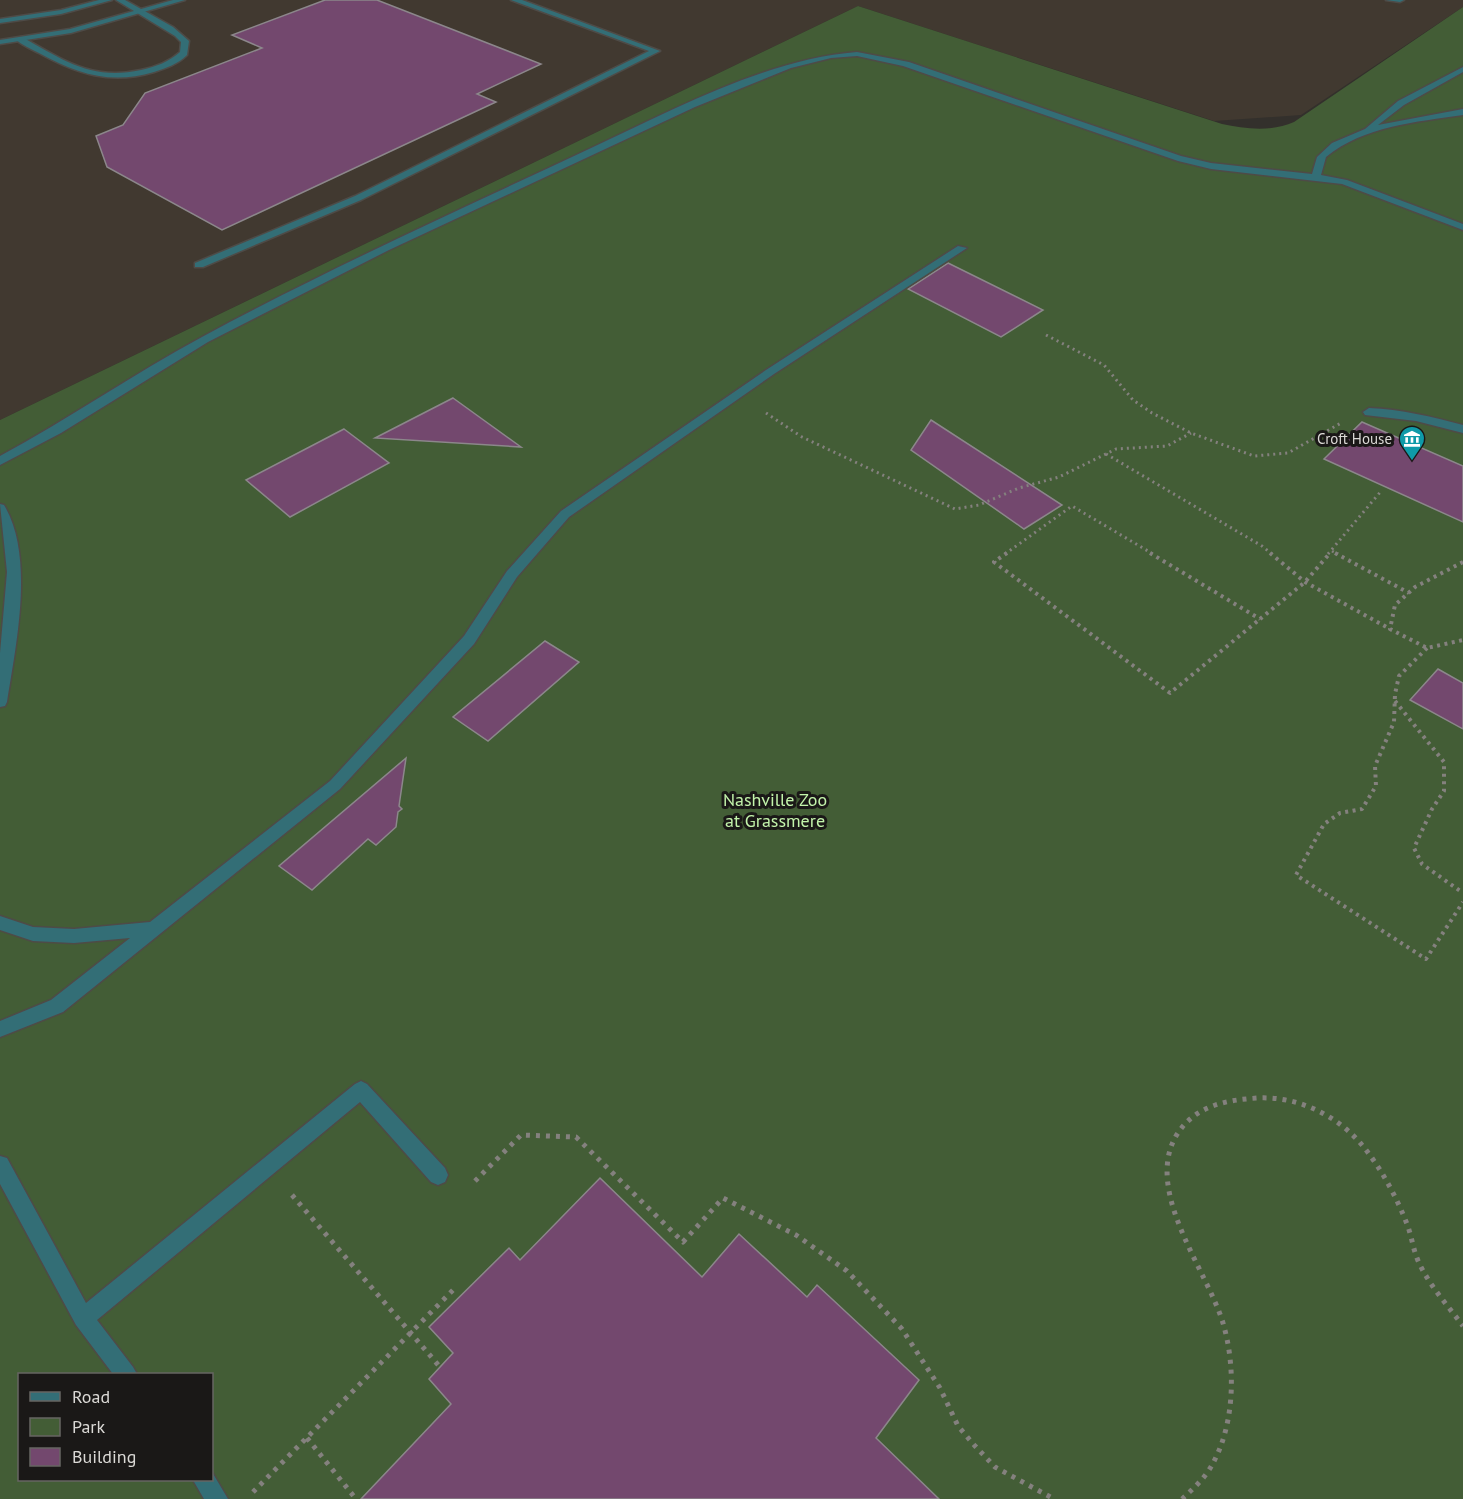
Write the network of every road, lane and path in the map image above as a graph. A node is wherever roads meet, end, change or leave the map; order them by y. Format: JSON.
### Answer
{"nodes":[{"id":1,"x":108,"y":0,"type":"edge"},
{"id":2,"x":120,"y":0,"type":"edge"},
{"id":3,"x":181,"y":0,"type":"edge"},
{"id":4,"x":515,"y":0,"type":"edge"},
{"id":5,"x":1390,"y":0,"type":"edge"},
{"id":6,"x":1400,"y":0,"type":"edge"},
{"id":7,"x":138,"y":13,"type":"junction"},
{"id":8,"x":0,"y":21,"type":"edge"},
{"id":9,"x":19,"y":39,"type":"junction"},
{"id":10,"x":0,"y":42,"type":"edge"},
{"id":11,"x":1463,"y":69,"type":"edge"},
{"id":12,"x":1463,"y":112,"type":"edge"},
{"id":13,"x":1363,"y":133,"type":"junction"},
{"id":14,"x":1316,"y":177,"type":"junction"},
{"id":15,"x":1463,"y":227,"type":"edge"},
{"id":16,"x":962,"y":248,"type":"dead end"},
{"id":17,"x":200,"y":265,"type":"dead end"},
{"id":18,"x":1046,"y":335,"type":"dead end"},
{"id":19,"x":753,"y":383,"type":"junction"},
{"id":20,"x":1369,"y":412,"type":"joint"},
{"id":21,"x":1463,"y":429,"type":"edge"},
{"id":22,"x":1191,"y":433,"type":"junction"},
{"id":23,"x":1106,"y":454,"type":"junction"},
{"id":24,"x":0,"y":461,"type":"edge"},
{"id":25,"x":1382,"y":490,"type":"dead end"},
{"id":26,"x":0,"y":508,"type":"edge"},
{"id":27,"x":1332,"y":551,"type":"junction"},
{"id":28,"x":1463,"y":562,"type":"edge"},
{"id":29,"x":1305,"y":582,"type":"junction"},
{"id":30,"x":1409,"y":593,"type":"junction"},
{"id":31,"x":1261,"y":619,"type":"junction"},
{"id":32,"x":1390,"y":629,"type":"junction"},
{"id":33,"x":1463,"y":640,"type":"edge"},
{"id":34,"x":1427,"y":648,"type":"junction"},
{"id":35,"x":1395,"y":701,"type":"junction"},
{"id":36,"x":0,"y":702,"type":"edge"},
{"id":37,"x":1463,"y":893,"type":"edge"},
{"id":38,"x":1463,"y":902,"type":"edge"},
{"id":39,"x":0,"y":923,"type":"edge"},
{"id":40,"x":152,"y":929,"type":"junction"},
{"id":41,"x":0,"y":1029,"type":"edge"},
{"id":42,"x":0,"y":1165,"type":"edge"},
{"id":43,"x":267,"y":1167,"type":"junction"},
{"id":44,"x":438,"y":1174,"type":"joint"},
{"id":45,"x":455,"y":1288,"type":"dead end"},
{"id":46,"x":83,"y":1318,"type":"junction"},
{"id":47,"x":1463,"y":1326,"type":"edge"},
{"id":48,"x":411,"y":1332,"type":"junction"},
{"id":49,"x":440,"y":1367,"type":"dead end"},
{"id":50,"x":125,"y":1373,"type":"edge"},
{"id":51,"x":307,"y":1438,"type":"junction"},
{"id":52,"x":205,"y":1481,"type":"edge"},
{"id":53,"x":217,"y":1499,"type":"edge"},
{"id":54,"x":245,"y":1499,"type":"edge"},
{"id":55,"x":356,"y":1499,"type":"edge"},
{"id":56,"x":1054,"y":1499,"type":"edge"},
{"id":57,"x":1182,"y":1499,"type":"edge"}],
"edges":[{"from":1,"to":8,"type":"street"},
{"from":2,"to":7,"type":"street"},
{"from":3,"to":7,"type":"street"},
{"from":4,"to":17,"type":"street"},
{"from":5,"to":6,"type":"street"},
{"from":7,"to":9,"type":"street"},
{"from":7,"to":9,"type":"street"},
{"from":9,"to":10,"type":"street"},
{"from":11,"to":13,"type":"street"},
{"from":12,"to":13,"type":"street"},
{"from":13,"to":14,"type":"street"},
{"from":14,"to":15,"type":"street"},
{"from":14,"to":24,"type":"street"},
{"from":16,"to":19,"type":"street"},
{"from":18,"to":22,"type":"path"},
{"from":19,"to":23,"type":"path"},
{"from":19,"to":40,"type":"street"},
{"from":20,"to":21,"type":"street"},
{"from":20,"to":22,"type":"path"},
{"from":22,"to":23,"type":"path"},
{"from":23,"to":29,"type":"path"},
{"from":25,"to":27,"type":"path"},
{"from":26,"to":36,"type":"street"},
{"from":27,"to":29,"type":"path"},
{"from":27,"to":30,"type":"path"},
{"from":28,"to":30,"type":"path"},
{"from":29,"to":31,"type":"path"},
{"from":29,"to":32,"type":"path"},
{"from":30,"to":32,"type":"path"},
{"from":31,"to":31,"type":"path"},
{"from":32,"to":34,"type":"path"},
{"from":33,"to":34,"type":"path"},
{"from":34,"to":35,"type":"path"},
{"from":35,"to":37,"type":"path"},
{"from":35,"to":38,"type":"path"},
{"from":39,"to":40,"type":"street"},
{"from":40,"to":41,"type":"street"},
{"from":42,"to":46,"type":"street"},
{"from":43,"to":44,"type":"street"},
{"from":43,"to":46,"type":"street"},
{"from":43,"to":48,"type":"path"},
{"from":44,"to":56,"type":"path"},
{"from":45,"to":48,"type":"path"},
{"from":46,"to":50,"type":"street"},
{"from":47,"to":57,"type":"path"},
{"from":48,"to":49,"type":"path"},
{"from":48,"to":51,"type":"path"},
{"from":51,"to":54,"type":"path"},
{"from":51,"to":55,"type":"path"},
{"from":52,"to":53,"type":"street"}]}
